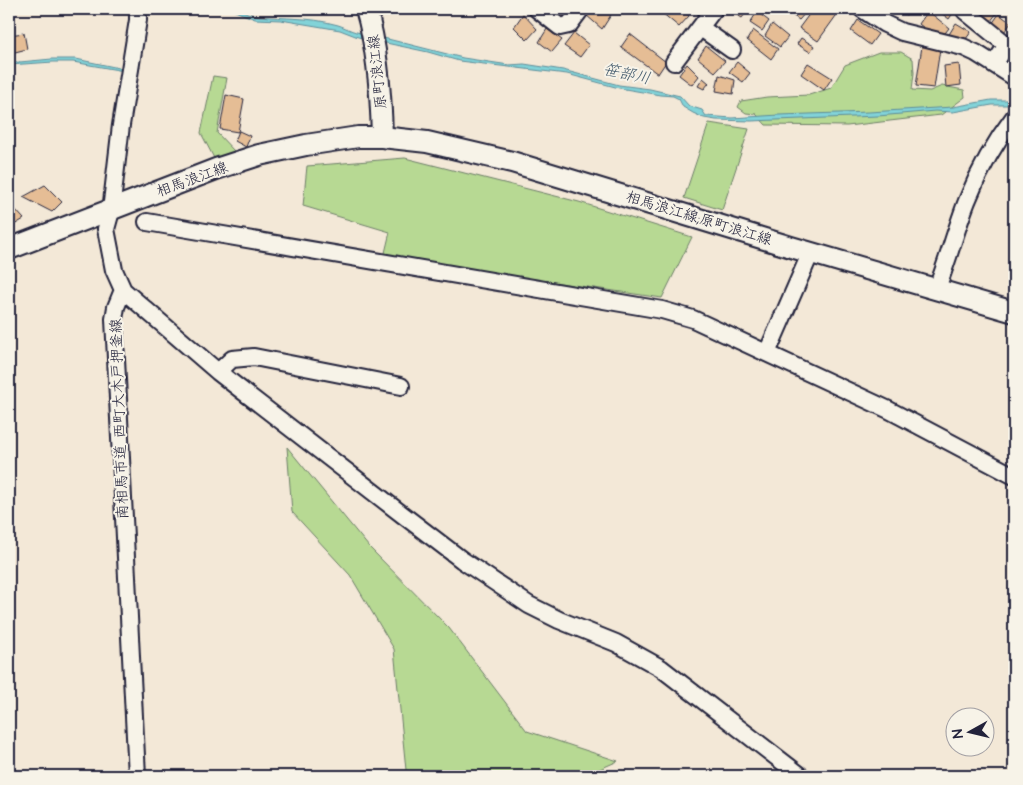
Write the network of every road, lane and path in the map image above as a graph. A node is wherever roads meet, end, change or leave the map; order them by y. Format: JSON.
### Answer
{"nodes":[{"id":1,"x":138,"y":9,"type":"edge"},
{"id":2,"x":366,"y":9,"type":"edge"},
{"id":3,"x":537,"y":9,"type":"edge"},
{"id":4,"x":581,"y":9,"type":"edge"},
{"id":5,"x":714,"y":9,"type":"edge"},
{"id":6,"x":862,"y":9,"type":"edge"},
{"id":7,"x":966,"y":9,"type":"edge"},
{"id":8,"x":701,"y":28,"type":"junction"},
{"id":9,"x":1011,"y":41,"type":"edge"},
{"id":10,"x":732,"y":50,"type":"dead end"},
{"id":11,"x":674,"y":62,"type":"dead end"},
{"id":12,"x":994,"y":64,"type":"junction"},
{"id":13,"x":1014,"y":77,"type":"edge"},
{"id":14,"x":1011,"y":121,"type":"edge"},
{"id":15,"x":382,"y":136,"type":"junction"},
{"id":16,"x":111,"y":211,"type":"junction"},
{"id":17,"x":147,"y":222,"type":"dead end"},
{"id":18,"x":9,"y":249,"type":"edge"},
{"id":19,"x":811,"y":252,"type":"junction"},
{"id":20,"x":937,"y":288,"type":"junction"},
{"id":21,"x":123,"y":290,"type":"junction"},
{"id":22,"x":1014,"y":312,"type":"edge"},
{"id":23,"x":768,"y":353,"type":"junction"},
{"id":24,"x":218,"y":372,"type":"junction"},
{"id":25,"x":401,"y":386,"type":"dead end"},
{"id":26,"x":1014,"y":476,"type":"edge"},
{"id":27,"x":137,"y":776,"type":"edge"},
{"id":28,"x":801,"y":776,"type":"edge"}],
"edges":[{"from":1,"to":16,"type":"street"},
{"from":2,"to":15,"type":"main road","name":"原町浪江線"},
{"from":3,"to":4,"type":"street"},
{"from":5,"to":8,"type":"street"},
{"from":6,"to":12,"type":"street"},
{"from":7,"to":9,"type":"street"},
{"from":8,"to":10,"type":"street"},
{"from":8,"to":11,"type":"street"},
{"from":9,"to":12,"type":"street"},
{"from":12,"to":13,"type":"street"},
{"from":14,"to":20,"type":"street"},
{"from":15,"to":16,"type":"main road","name":"相馬浪江線"},
{"from":15,"to":19,"type":"main road","name":"相馬浪江線;原町浪江線"},
{"from":16,"to":18,"type":"main road","name":"相馬浪江線"},
{"from":16,"to":21,"type":"street"},
{"from":17,"to":23,"type":"street"},
{"from":19,"to":20,"type":"main road","name":"相馬浪江線;原町浪江線"},
{"from":19,"to":23,"type":"street"},
{"from":20,"to":22,"type":"main road","name":"相馬浪江線;原町浪江線"},
{"from":21,"to":24,"type":"street"},
{"from":21,"to":27,"type":"street","name":"南相馬市道 西町大木戸押釜線"},
{"from":23,"to":26,"type":"street"},
{"from":24,"to":25,"type":"street"},
{"from":24,"to":28,"type":"street"}]}
